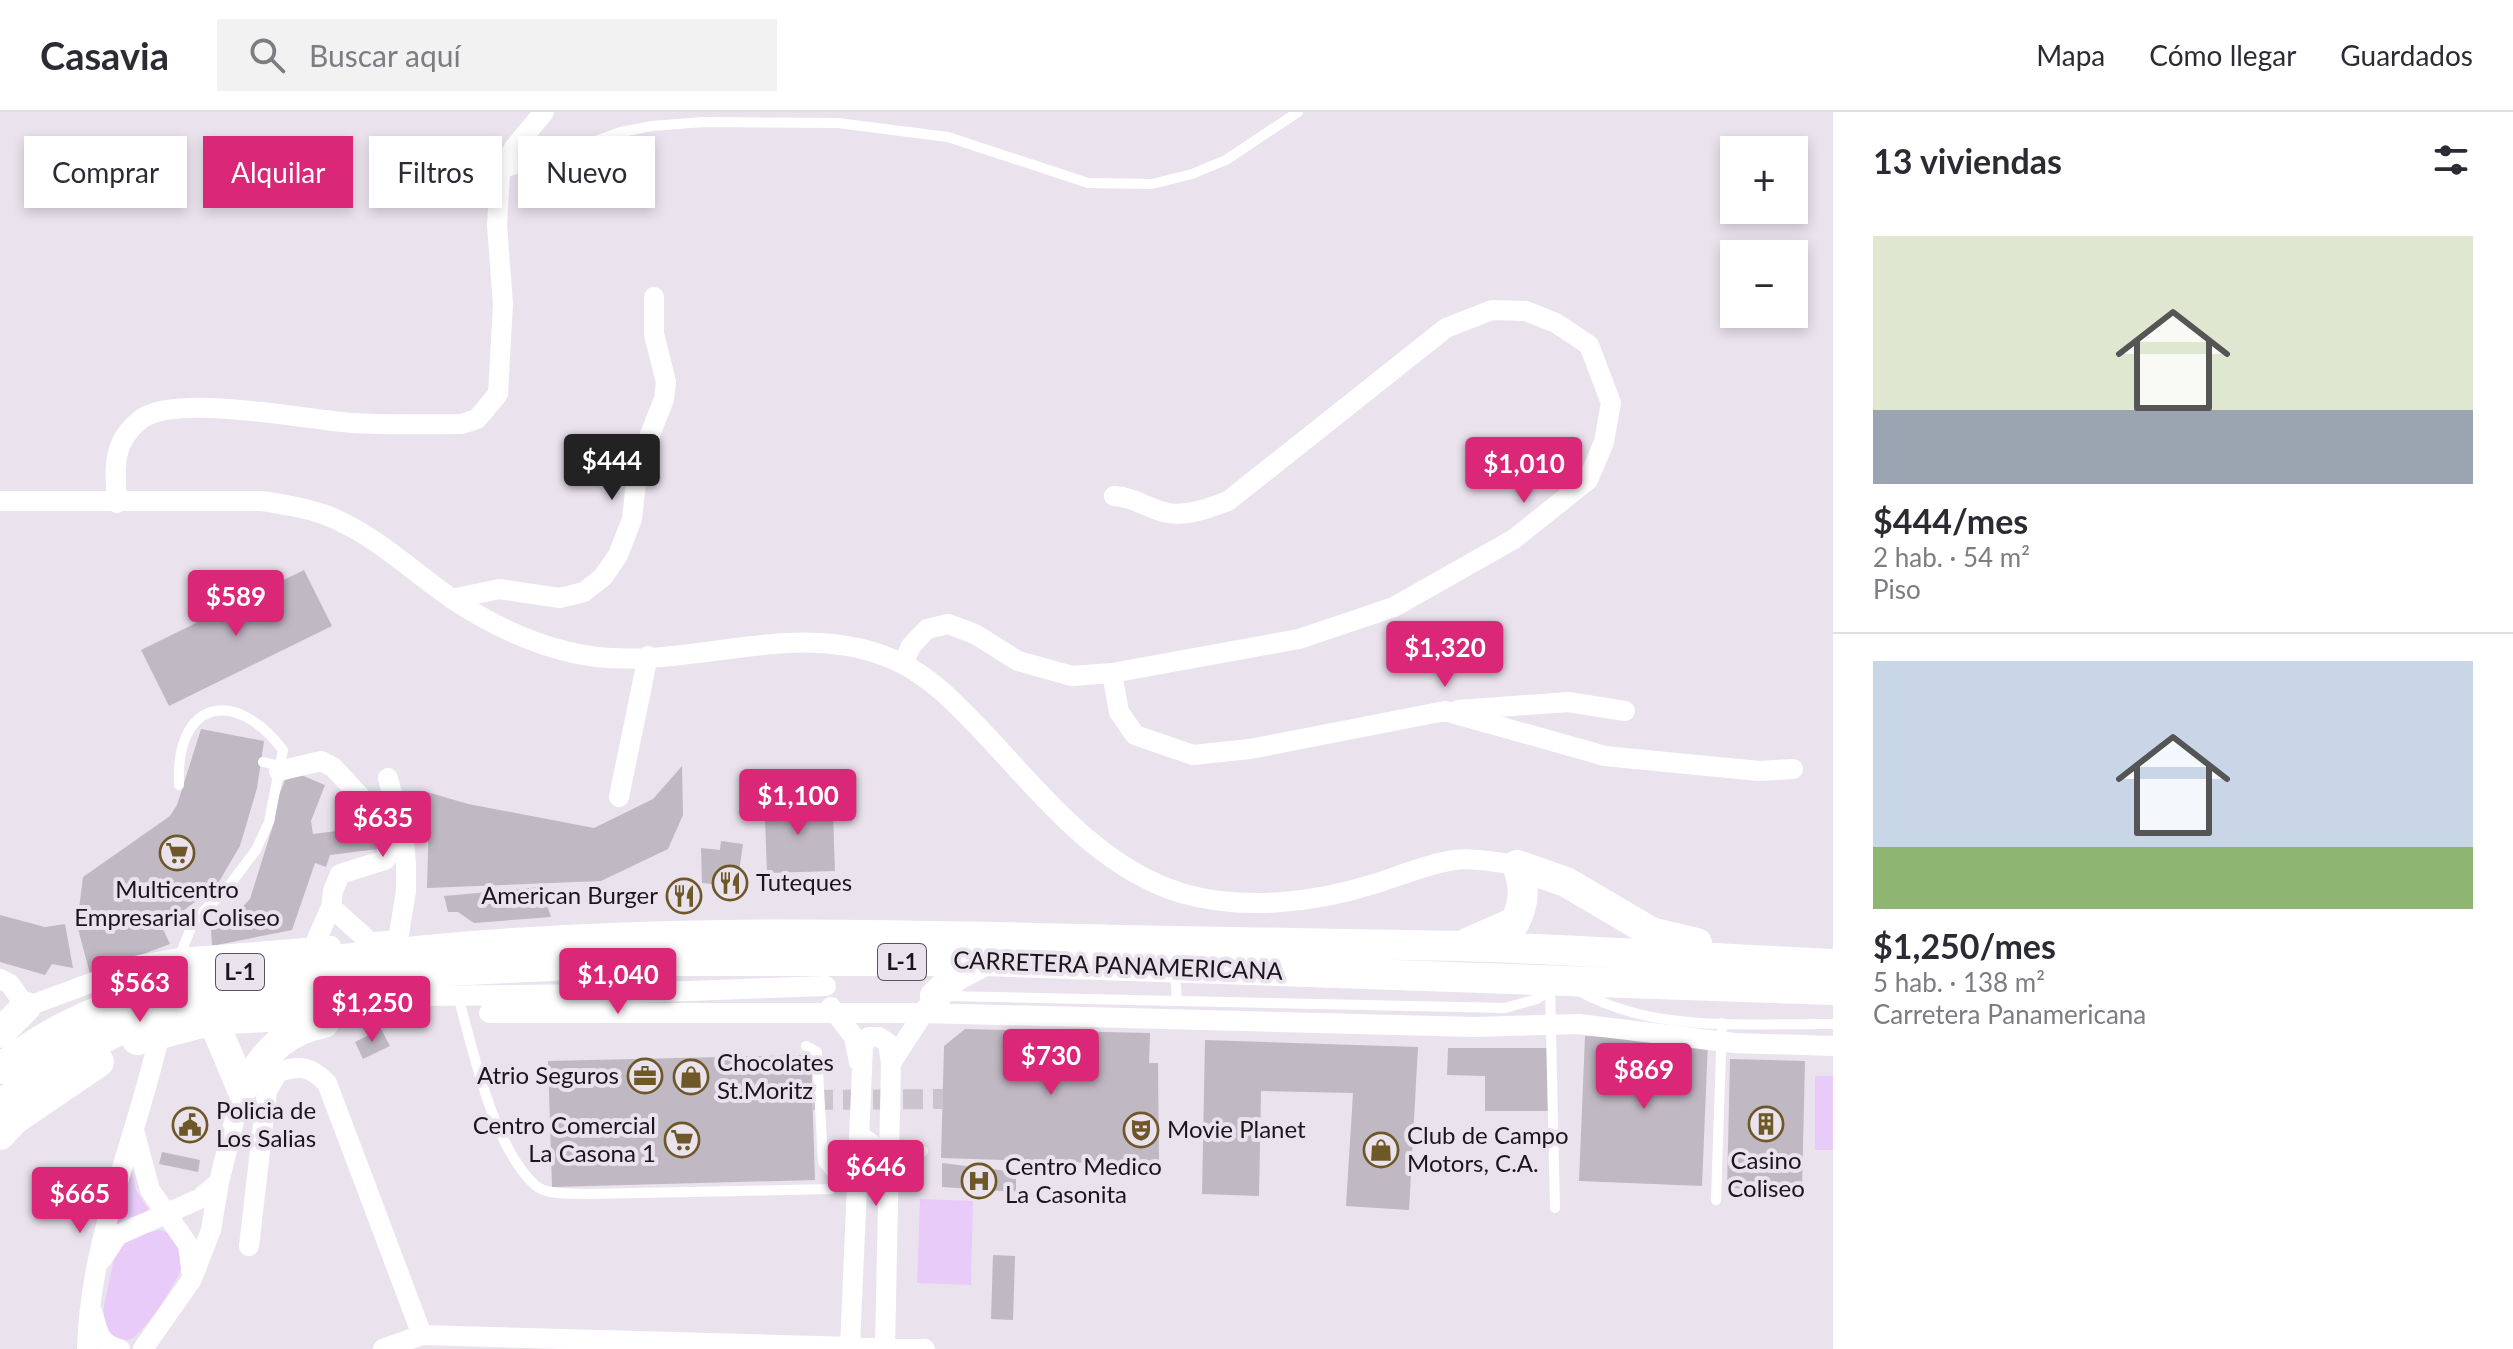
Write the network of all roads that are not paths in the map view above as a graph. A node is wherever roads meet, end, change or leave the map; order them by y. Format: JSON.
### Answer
{"nodes":[{"id":1,"x":544,"y":112,"type":"edge"},
{"id":2,"x":1298,"y":112,"type":"edge"},
{"id":3,"x":502,"y":170,"type":"edge"},
{"id":4,"x":502,"y":173,"type":"edge"},
{"id":5,"x":496,"y":208,"type":"edge"},
{"id":6,"x":654,"y":297,"type":"dead end"},
{"id":7,"x":1114,"y":496,"type":"dead end"},
{"id":8,"x":0,"y":501,"type":"edge"},
{"id":9,"x":117,"y":503,"type":"junction"},
{"id":10,"x":452,"y":599,"type":"junction"},
{"id":11,"x":648,"y":656,"type":"junction"},
{"id":12,"x":903,"y":664,"type":"junction"},
{"id":13,"x":1112,"y":673,"type":"junction"},
{"id":14,"x":1445,"y":711,"type":"junction"},
{"id":15,"x":1625,"y":711,"type":"dead end"},
{"id":16,"x":274,"y":766,"type":"junction"},
{"id":17,"x":1793,"y":769,"type":"dead end"},
{"id":18,"x":388,"y":778,"type":"dead end"},
{"id":19,"x":179,"y":785,"type":"dead end"},
{"id":20,"x":619,"y":797,"type":"dead end"},
{"id":21,"x":1517,"y":865,"type":"junction"},
{"id":22,"x":331,"y":907,"type":"junction"},
{"id":23,"x":384,"y":941,"type":"junction"},
{"id":24,"x":500,"y":941,"type":"junction"},
{"id":25,"x":1456,"y":946,"type":"junction"},
{"id":26,"x":313,"y":948,"type":"junction"},
{"id":27,"x":983,"y":961,"type":"junction"},
{"id":28,"x":1825,"y":963,"type":"edge"},
{"id":29,"x":176,"y":965,"type":"junction"},
{"id":30,"x":1174,"y":966,"type":"junction"},
{"id":31,"x":825,"y":975,"type":"junction"},
{"id":32,"x":0,"y":979,"type":"edge"},
{"id":33,"x":1554,"y":984,"type":"junction"},
{"id":34,"x":1833,"y":990,"type":"edge"},
{"id":35,"x":406,"y":993,"type":"junction"},
{"id":36,"x":458,"y":995,"type":"junction"},
{"id":37,"x":1177,"y":1001,"type":"junction"},
{"id":38,"x":929,"y":1004,"type":"junction"},
{"id":39,"x":26,"y":1007,"type":"junction"},
{"id":40,"x":489,"y":1013,"type":"dead end"},
{"id":41,"x":835,"y":1013,"type":"junction"},
{"id":42,"x":213,"y":1020,"type":"junction"},
{"id":43,"x":1550,"y":1024,"type":"junction"},
{"id":44,"x":1833,"y":1024,"type":"edge"},
{"id":45,"x":1721,"y":1032,"type":"junction"},
{"id":46,"x":0,"y":1033,"type":"edge"},
{"id":47,"x":806,"y":1046,"type":"dead end"},
{"id":48,"x":1833,"y":1046,"type":"edge"},
{"id":49,"x":891,"y":1063,"type":"junction"},
{"id":50,"x":0,"y":1069,"type":"edge"},
{"id":51,"x":860,"y":1071,"type":"junction"},
{"id":52,"x":242,"y":1089,"type":"junction"},
{"id":53,"x":0,"y":1105,"type":"edge"},
{"id":54,"x":858,"y":1128,"type":"junction"},
{"id":55,"x":135,"y":1134,"type":"junction"},
{"id":56,"x":0,"y":1135,"type":"edge"},
{"id":57,"x":923,"y":1151,"type":"dead end"},
{"id":58,"x":892,"y":1152,"type":"junction"},
{"id":59,"x":852,"y":1176,"type":"junction"},
{"id":60,"x":887,"y":1180,"type":"junction"},
{"id":61,"x":219,"y":1182,"type":"junction"},
{"id":62,"x":1716,"y":1200,"type":"dead end"},
{"id":63,"x":1555,"y":1208,"type":"dead end"},
{"id":64,"x":167,"y":1213,"type":"junction"},
{"id":65,"x":249,"y":1246,"type":"dead end"},
{"id":66,"x":95,"y":1268,"type":"junction"},
{"id":67,"x":192,"y":1279,"type":"junction"},
{"id":68,"x":90,"y":1297,"type":"junction"},
{"id":69,"x":422,"y":1335,"type":"junction"},
{"id":70,"x":146,"y":1344,"type":"edge"},
{"id":71,"x":850,"y":1347,"type":"junction"},
{"id":72,"x":885,"y":1347,"type":"edge"},
{"id":73,"x":87,"y":1349,"type":"edge"},
{"id":74,"x":120,"y":1349,"type":"edge"},
{"id":75,"x":128,"y":1349,"type":"edge"},
{"id":76,"x":383,"y":1349,"type":"edge"},
{"id":77,"x":925,"y":1349,"type":"edge"}],
"edges":[{"from":1,"to":3,"type":"street"},
{"from":2,"to":4,"type":"lane"},
{"from":5,"to":9,"type":"street"},
{"from":6,"to":10,"type":"street"},
{"from":7,"to":13,"type":"street"},
{"from":8,"to":9,"type":"street"},
{"from":9,"to":10,"type":"street"},
{"from":10,"to":11,"type":"street"},
{"from":11,"to":12,"type":"street"},
{"from":11,"to":20,"type":"street"},
{"from":12,"to":13,"type":"street"},
{"from":12,"to":21,"type":"street"},
{"from":13,"to":14,"type":"street"},
{"from":14,"to":15,"type":"street"},
{"from":14,"to":17,"type":"street"},
{"from":16,"to":19,"type":"lane"},
{"from":16,"to":22,"type":"street"},
{"from":16,"to":29,"type":"lane"},
{"from":18,"to":23,"type":"street"},
{"from":21,"to":25,"type":"main road","number":"L-1"},
{"from":21,"to":28,"type":"main road"},
{"from":22,"to":23,"type":"street"},
{"from":22,"to":26,"type":"street"},
{"from":23,"to":24,"type":"main road"},
{"from":23,"to":26,"type":"street"},
{"from":24,"to":25,"type":"main road","name":"CARRETERA PANAMERICANA","number":"L-1"},
{"from":24,"to":50,"type":"main road","name":"CARRETERA PANAMERICANA","number":"L-1"},
{"from":25,"to":28,"type":"main road","name":"CARRETERA PANAMERICANA","number":"L-1"},
{"from":26,"to":29,"type":"street"},
{"from":27,"to":30,"type":"main road","name":"CARRETERA PANAMERICANA","number":"L-1"},
{"from":27,"to":31,"type":"main road","name":"CARRETERA PANAMERICANA","number":"L-1"},
{"from":27,"to":38,"type":"main road"},
{"from":29,"to":39,"type":"street"},
{"from":29,"to":55,"type":"street"},
{"from":30,"to":33,"type":"main road","name":"CARRETERA PANAMERICANA","number":"L-1"},
{"from":30,"to":37,"type":"lane"},
{"from":31,"to":35,"type":"main road","name":"CARRETERA PANAMERICANA","number":"L-1"},
{"from":31,"to":36,"type":"street"},
{"from":31,"to":41,"type":"street"},
{"from":32,"to":39,"type":"street"},
{"from":33,"to":34,"type":"main road","name":"CARRETERA PANAMERICANA","number":"L-1"},
{"from":33,"to":37,"type":"lane"},
{"from":33,"to":43,"type":"lane"},
{"from":33,"to":45,"type":"lane"},
{"from":35,"to":36,"type":"street"},
{"from":35,"to":42,"type":"main road","number":"L-1"},
{"from":35,"to":52,"type":"main road"},
{"from":35,"to":53,"type":"main road","name":"CARRETERA PANAMERICANA","number":"L-1"},
{"from":36,"to":59,"type":"lane"},
{"from":37,"to":38,"type":"lane"},
{"from":38,"to":41,"type":"street"},
{"from":38,"to":43,"type":"street"},
{"from":38,"to":49,"type":"street"},
{"from":39,"to":46,"type":"main road"},
{"from":40,"to":41,"type":"street"},
{"from":41,"to":51,"type":"street"},
{"from":42,"to":52,"type":"main road"},
{"from":42,"to":56,"type":"main road","number":"L-1"},
{"from":43,"to":45,"type":"street"},
{"from":43,"to":63,"type":"lane"},
{"from":44,"to":45,"type":"lane"},
{"from":45,"to":48,"type":"street"},
{"from":45,"to":62,"type":"lane"},
{"from":47,"to":59,"type":"lane"},
{"from":49,"to":51,"type":"street"},
{"from":49,"to":58,"type":"street"},
{"from":51,"to":54,"type":"street"},
{"from":52,"to":61,"type":"street"},
{"from":54,"to":58,"type":"lane"},
{"from":54,"to":59,"type":"street"},
{"from":55,"to":64,"type":"street"},
{"from":55,"to":66,"type":"street"},
{"from":57,"to":58,"type":"lane"},
{"from":58,"to":60,"type":"street"},
{"from":59,"to":60,"type":"street"},
{"from":59,"to":71,"type":"street"},
{"from":60,"to":72,"type":"street"},
{"from":61,"to":64,"type":"street"},
{"from":61,"to":67,"type":"street"},
{"from":64,"to":66,"type":"street"},
{"from":64,"to":67,"type":"street"},
{"from":65,"to":69,"type":"street"},
{"from":66,"to":68,"type":"street"},
{"from":67,"to":70,"type":"street"},
{"from":68,"to":73,"type":"street"},
{"from":68,"to":74,"type":"street"},
{"from":69,"to":71,"type":"street"},
{"from":69,"to":76,"type":"street"},
{"from":70,"to":75,"type":"street"},
{"from":71,"to":72,"type":"street"},
{"from":72,"to":77,"type":"street"}]}
